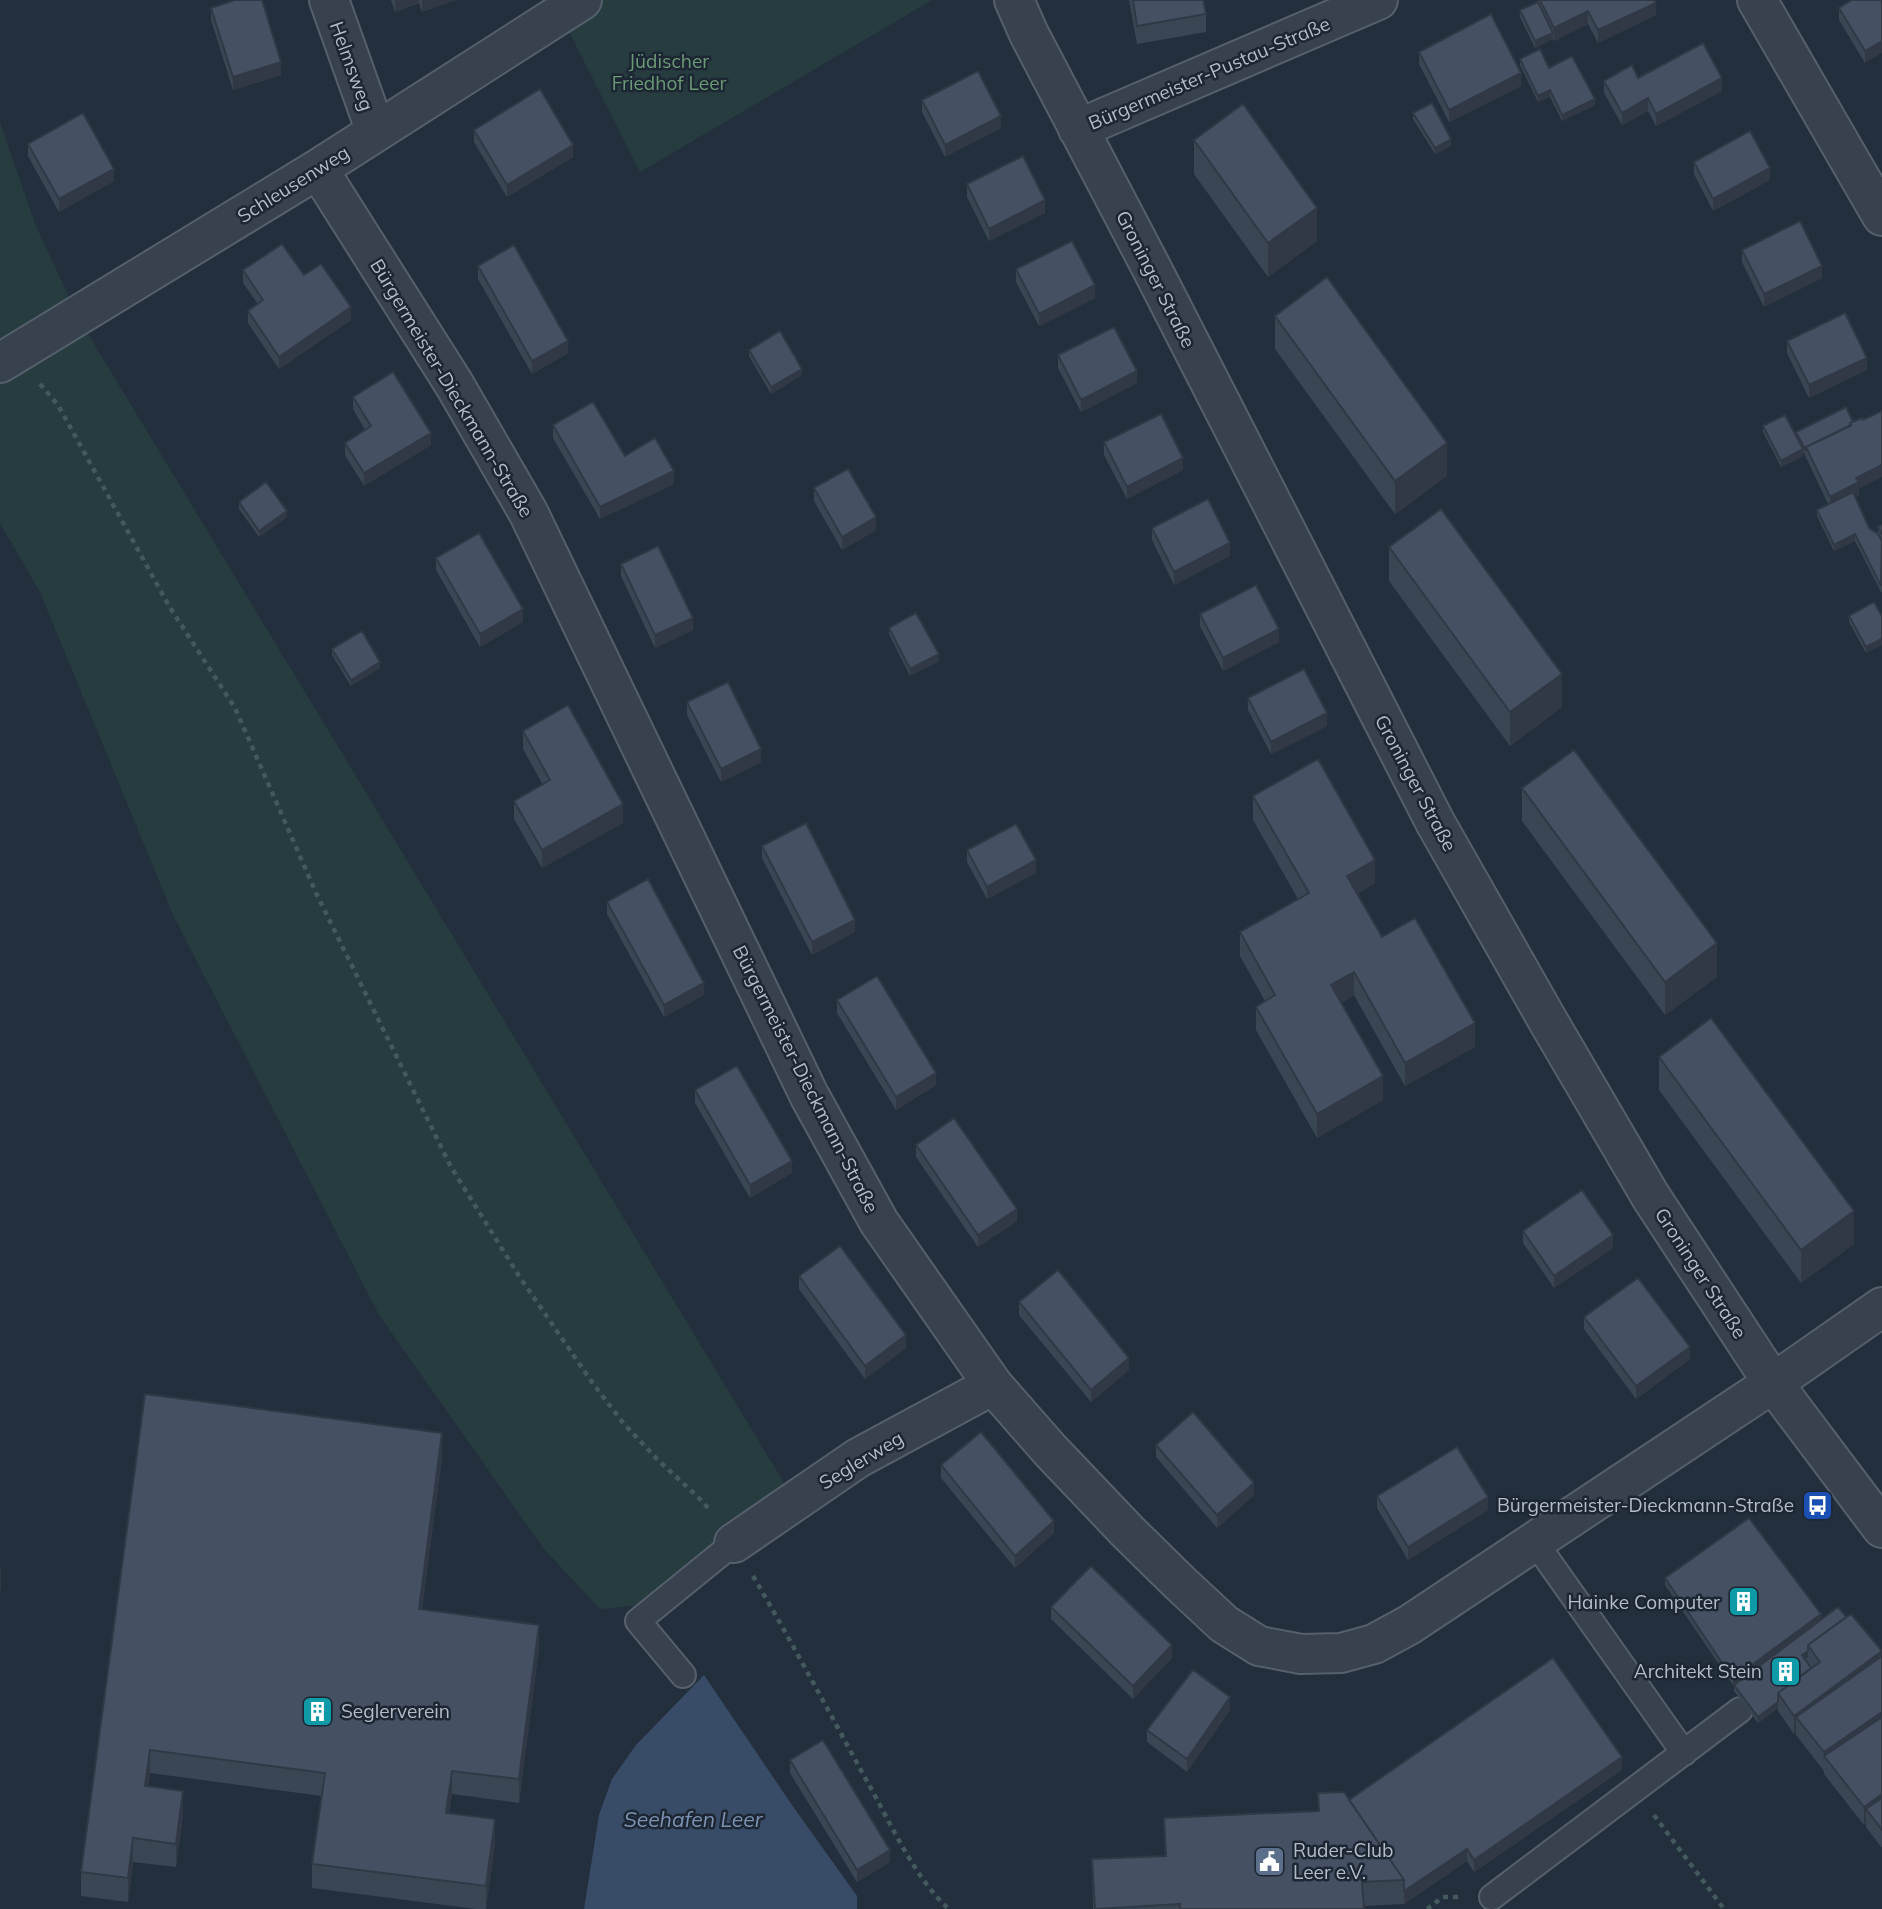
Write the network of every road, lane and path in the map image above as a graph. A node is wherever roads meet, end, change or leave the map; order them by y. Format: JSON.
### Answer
{"nodes":[{"id":1,"x":328,"y":0,"type":"edge"},
{"id":2,"x":582,"y":0,"type":"edge"},
{"id":3,"x":1014,"y":0,"type":"edge"},
{"id":4,"x":1378,"y":0,"type":"edge"},
{"id":5,"x":1756,"y":0,"type":"edge"},
{"id":6,"x":1079,"y":130,"type":"junction"},
{"id":7,"x":376,"y":132,"type":"junction"},
{"id":8,"x":318,"y":170,"type":"junction"},
{"id":9,"x":1882,"y":216,"type":"edge"},
{"id":10,"x":3,"y":362,"type":"edge"},
{"id":11,"x":1882,"y":1307,"type":"edge"},
{"id":12,"x":1773,"y":1382,"type":"junction"},
{"id":13,"x":993,"y":1385,"type":"junction"},
{"id":14,"x":1882,"y":1528,"type":"edge"},
{"id":15,"x":1535,"y":1542,"type":"junction"},
{"id":16,"x":734,"y":1543,"type":"junction"},
{"id":17,"x":683,"y":1675,"type":"dead end"},
{"id":18,"x":1740,"y":1710,"type":"dead end"},
{"id":19,"x":1684,"y":1753,"type":"junction"},
{"id":20,"x":1635,"y":1790,"type":"junction"},
{"id":21,"x":1492,"y":1897,"type":"dead end"},
{"id":22,"x":949,"y":1909,"type":"edge"},
{"id":23,"x":1724,"y":1909,"type":"edge"}],
"edges":[{"from":1,"to":7,"type":"street","name":"Helmsweg"},
{"from":2,"to":7,"type":"street","name":"Schleusenweg"},
{"from":3,"to":6,"type":"street","name":"Groninger Straße"},
{"from":4,"to":6,"type":"street","name":"Bürgermeister-Pustau-Straße"},
{"from":5,"to":9,"type":"street"},
{"from":6,"to":12,"type":"street","name":"Groninger Straße"},
{"from":7,"to":8,"type":"street","name":"Schleusenweg"},
{"from":8,"to":10,"type":"street","name":"Schleusenweg"},
{"from":8,"to":13,"type":"street","name":"Bürgermeister-Dieckmann-Straße"},
{"from":10,"to":16,"type":"path"},
{"from":11,"to":12,"type":"street","name":"Bürgermeister-Dieckmann-Straße"},
{"from":12,"to":14,"type":"street","name":"Groninger Straße"},
{"from":12,"to":15,"type":"street","name":"Bürgermeister-Dieckmann-Straße"},
{"from":13,"to":15,"type":"street","name":"Bürgermeister-Dieckmann-Straße"},
{"from":13,"to":16,"type":"street","name":"Seglerweg"},
{"from":15,"to":19,"type":"lane"},
{"from":16,"to":17,"type":"lane"},
{"from":16,"to":22,"type":"path"},
{"from":18,"to":19,"type":"lane"},
{"from":19,"to":20,"type":"lane"},
{"from":20,"to":21,"type":"lane"},
{"from":20,"to":23,"type":"path"}]}
